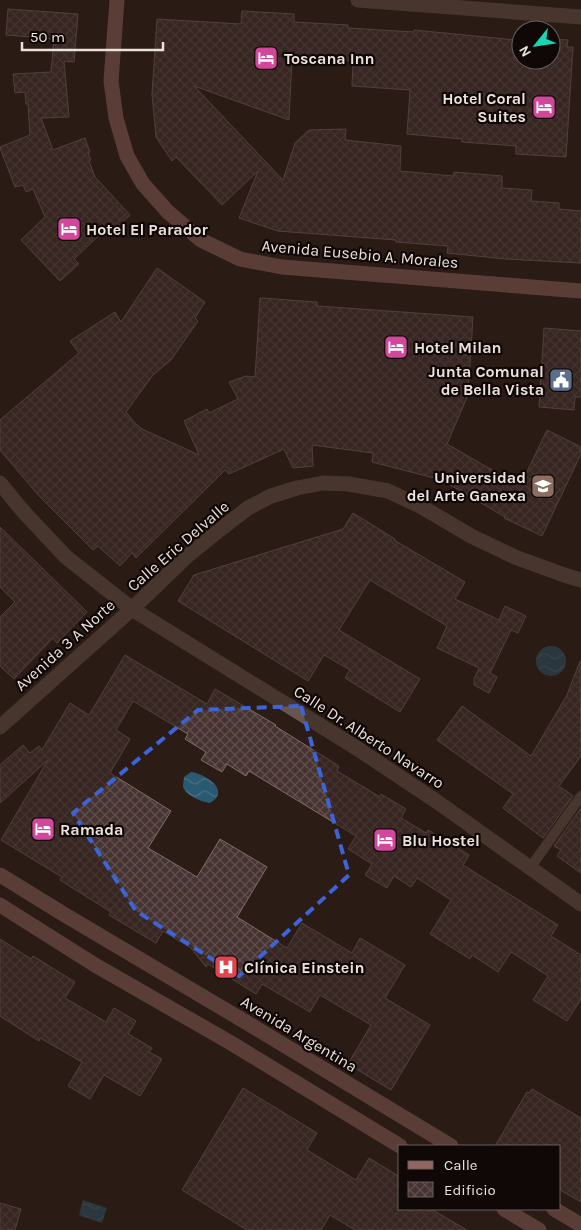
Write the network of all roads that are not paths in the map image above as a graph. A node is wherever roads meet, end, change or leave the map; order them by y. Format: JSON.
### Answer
{"nodes":[{"id":1,"x":117,"y":0,"type":"edge"},
{"id":2,"x":358,"y":0,"type":"edge"},
{"id":3,"x":581,"y":16,"type":"edge"},
{"id":4,"x":581,"y":291,"type":"edge"},
{"id":5,"x":0,"y":483,"type":"edge"},
{"id":6,"x":581,"y":580,"type":"edge"},
{"id":7,"x":132,"y":609,"type":"junction"},
{"id":8,"x":0,"y":727,"type":"edge"},
{"id":9,"x":581,"y":796,"type":"edge"},
{"id":10,"x":530,"y":868,"type":"junction"},
{"id":11,"x":0,"y":875,"type":"edge"},
{"id":12,"x":581,"y":904,"type":"edge"},
{"id":13,"x":0,"y":905,"type":"edge"},
{"id":14,"x":213,"y":1003,"type":"junction"},
{"id":15,"x":244,"y":1021,"type":"junction"},
{"id":16,"x":195,"y":1022,"type":"junction"},
{"id":17,"x":231,"y":1043,"type":"junction"},
{"id":18,"x":398,"y":1145,"type":"edge"},
{"id":19,"x":449,"y":1145,"type":"edge"},
{"id":20,"x":506,"y":1210,"type":"edge"},
{"id":21,"x":556,"y":1210,"type":"edge"},
{"id":22,"x":581,"y":1225,"type":"edge"},
{"id":23,"x":539,"y":1230,"type":"edge"}],
"edges":[{"from":1,"to":4,"type":"street","name":"Avenida Eusebio A. Morales"},
{"from":2,"to":3,"type":"street"},
{"from":5,"to":7,"type":"street","name":"Calle Dr. Alberto Navarro"},
{"from":6,"to":7,"type":"street","name":"Calle Eric Delvalle"},
{"from":7,"to":8,"type":"street","name":"Avenida 3 A Norte"},
{"from":7,"to":10,"type":"street","name":"Calle Dr. Alberto Navarro"},
{"from":9,"to":10,"type":"lane"},
{"from":10,"to":12,"type":"street","name":"Calle Dr. Alberto Navarro"},
{"from":11,"to":14,"type":"street","name":"Avenida Argentina"},
{"from":13,"to":16,"type":"street"},
{"from":14,"to":15,"type":"street","name":"Avenida Argentina"},
{"from":14,"to":16,"type":"street"},
{"from":15,"to":17,"type":"street"},
{"from":15,"to":19,"type":"street","name":"Avenida Argentina"},
{"from":16,"to":17,"type":"street"},
{"from":17,"to":18,"type":"street"},
{"from":20,"to":23,"type":"street"},
{"from":21,"to":22,"type":"street"}]}
